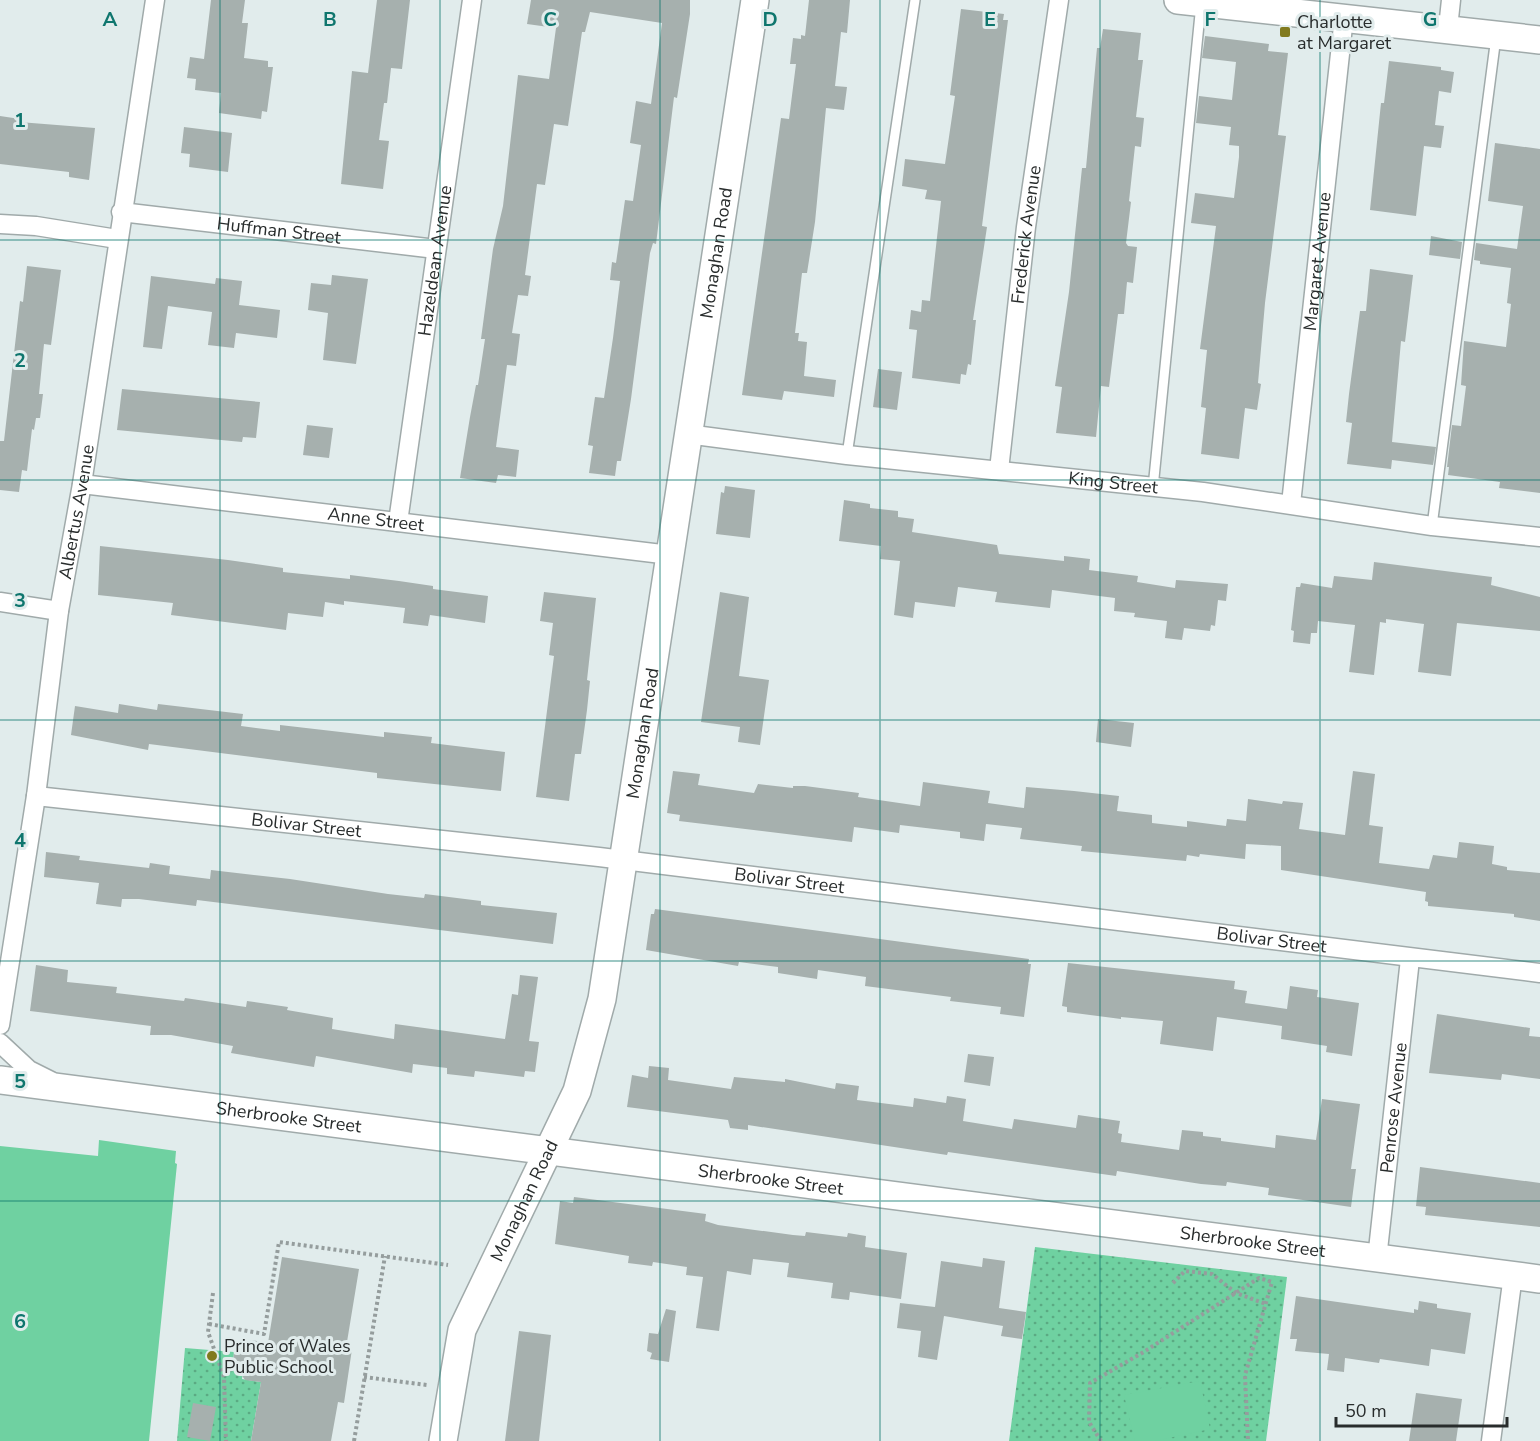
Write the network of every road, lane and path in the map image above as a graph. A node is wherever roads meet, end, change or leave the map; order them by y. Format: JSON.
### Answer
{"nodes":[{"id":1,"x":155,"y":0,"type":"edge"},
{"id":2,"x":472,"y":0,"type":"edge"},
{"id":3,"x":755,"y":0,"type":"edge"},
{"id":4,"x":915,"y":0,"type":"edge"},
{"id":5,"x":1059,"y":0,"type":"edge"},
{"id":6,"x":1451,"y":0,"type":"edge"},
{"id":7,"x":1190,"y":1,"type":"edge"},
{"id":8,"x":1344,"y":17,"type":"junction"},
{"id":9,"x":1448,"y":28,"type":"junction"},
{"id":10,"x":1496,"y":35,"type":"junction"},
{"id":11,"x":1540,"y":40,"type":"edge"},
{"id":12,"x":121,"y":212,"type":"junction"},
{"id":13,"x":0,"y":224,"type":"edge"},
{"id":14,"x":117,"y":239,"type":"junction"},
{"id":15,"x":436,"y":249,"type":"junction"},
{"id":16,"x":687,"y":434,"type":"junction"},
{"id":17,"x":847,"y":455,"type":"junction"},
{"id":18,"x":999,"y":470,"type":"junction"},
{"id":19,"x":81,"y":484,"type":"junction"},
{"id":20,"x":1153,"y":488,"type":"junction"},
{"id":21,"x":1292,"y":504,"type":"junction"},
{"id":22,"x":398,"y":522,"type":"junction"},
{"id":23,"x":1432,"y":526,"type":"junction"},
{"id":24,"x":1540,"y":537,"type":"edge"},
{"id":25,"x":670,"y":555,"type":"junction"},
{"id":26,"x":0,"y":602,"type":"edge"},
{"id":27,"x":58,"y":611,"type":"junction"},
{"id":28,"x":36,"y":796,"type":"junction"},
{"id":29,"x":623,"y":861,"type":"junction"},
{"id":30,"x":1410,"y":959,"type":"junction"},
{"id":31,"x":1540,"y":973,"type":"edge"},
{"id":32,"x":0,"y":1025,"type":"edge"},
{"id":33,"x":0,"y":1043,"type":"edge"},
{"id":34,"x":0,"y":1080,"type":"edge"},
{"id":35,"x":66,"y":1088,"type":"junction"},
{"id":36,"x":547,"y":1152,"type":"junction"},
{"id":37,"x":385,"y":1256,"type":"junction"},
{"id":38,"x":1377,"y":1259,"type":"junction"},
{"id":39,"x":448,"y":1265,"type":"dead end"},
{"id":40,"x":1265,"y":1269,"type":"dead end"},
{"id":41,"x":1513,"y":1275,"type":"junction"},
{"id":42,"x":1540,"y":1279,"type":"edge"},
{"id":43,"x":1264,"y":1280,"type":"junction"},
{"id":44,"x":1173,"y":1283,"type":"dead end"},
{"id":45,"x":213,"y":1293,"type":"dead end"},
{"id":46,"x":1236,"y":1293,"type":"junction"},
{"id":47,"x":1266,"y":1304,"type":"junction"},
{"id":48,"x":210,"y":1324,"type":"junction"},
{"id":49,"x":364,"y":1377,"type":"junction"},
{"id":50,"x":427,"y":1385,"type":"dead end"},
{"id":51,"x":226,"y":1441,"type":"edge"},
{"id":52,"x":354,"y":1441,"type":"edge"},
{"id":53,"x":443,"y":1441,"type":"edge"},
{"id":54,"x":1101,"y":1441,"type":"edge"},
{"id":55,"x":1248,"y":1441,"type":"edge"},
{"id":56,"x":1491,"y":1441,"type":"edge"}],
"edges":[{"from":1,"to":12,"type":"street","name":"Albertus Avenue"},
{"from":2,"to":15,"type":"street","name":"Hazeldean Avenue"},
{"from":3,"to":16,"type":"main road","name":"Monaghan Road"},
{"from":4,"to":17,"type":"lane"},
{"from":5,"to":18,"type":"street","name":"Frederick Avenue"},
{"from":6,"to":9,"type":"street"},
{"from":7,"to":8,"type":"main road"},
{"from":7,"to":20,"type":"lane"},
{"from":8,"to":9,"type":"main road"},
{"from":8,"to":21,"type":"street","name":"Margaret Avenue"},
{"from":9,"to":10,"type":"main road"},
{"from":10,"to":11,"type":"main road"},
{"from":10,"to":23,"type":"lane"},
{"from":12,"to":14,"type":"street","name":"Albertus Avenue"},
{"from":12,"to":15,"type":"street","name":"Huffman Street"},
{"from":13,"to":14,"type":"street"},
{"from":14,"to":19,"type":"street","name":"Albertus Avenue"},
{"from":15,"to":22,"type":"street","name":"Hazeldean Avenue"},
{"from":16,"to":17,"type":"street","name":"King Street"},
{"from":16,"to":25,"type":"main road","name":"Monaghan Road"},
{"from":17,"to":18,"type":"street","name":"King Street"},
{"from":18,"to":20,"type":"street","name":"King Street"},
{"from":19,"to":22,"type":"street","name":"Anne Street"},
{"from":19,"to":27,"type":"street","name":"Albertus Avenue"},
{"from":20,"to":21,"type":"street","name":"King Street"},
{"from":21,"to":23,"type":"street","name":"King Street"},
{"from":22,"to":25,"type":"street","name":"Anne Street"},
{"from":23,"to":24,"type":"street","name":"King Street"},
{"from":25,"to":29,"type":"main road","name":"Monaghan Road"},
{"from":26,"to":27,"type":"street"},
{"from":27,"to":28,"type":"street","name":"Albertus Avenue"},
{"from":28,"to":29,"type":"street","name":"Bolivar Street"},
{"from":28,"to":32,"type":"street","name":"Albertus Avenue"},
{"from":29,"to":30,"type":"street","name":"Bolivar Street"},
{"from":29,"to":36,"type":"main road","name":"Monaghan Road"},
{"from":30,"to":31,"type":"street","name":"Bolivar Street"},
{"from":30,"to":38,"type":"street","name":"Penrose Avenue"},
{"from":33,"to":35,"type":"street"},
{"from":34,"to":35,"type":"main road","name":"Sherbrooke Street"},
{"from":35,"to":36,"type":"main road","name":"Sherbrooke Street"},
{"from":36,"to":38,"type":"main road","name":"Sherbrooke Street"},
{"from":36,"to":53,"type":"main road","name":"Monaghan Road"},
{"from":37,"to":39,"type":"path"},
{"from":37,"to":48,"type":"path"},
{"from":37,"to":49,"type":"path"},
{"from":38,"to":41,"type":"main road","name":"Sherbrooke Street"},
{"from":40,"to":43,"type":"path"},
{"from":41,"to":42,"type":"main road","name":"Sherbrooke Street"},
{"from":41,"to":56,"type":"street"},
{"from":43,"to":46,"type":"path"},
{"from":43,"to":47,"type":"path"},
{"from":44,"to":46,"type":"path"},
{"from":45,"to":48,"type":"path"},
{"from":46,"to":47,"type":"path"},
{"from":46,"to":54,"type":"path"},
{"from":47,"to":55,"type":"path"},
{"from":48,"to":51,"type":"path"},
{"from":49,"to":50,"type":"path"},
{"from":49,"to":52,"type":"path"}]}
